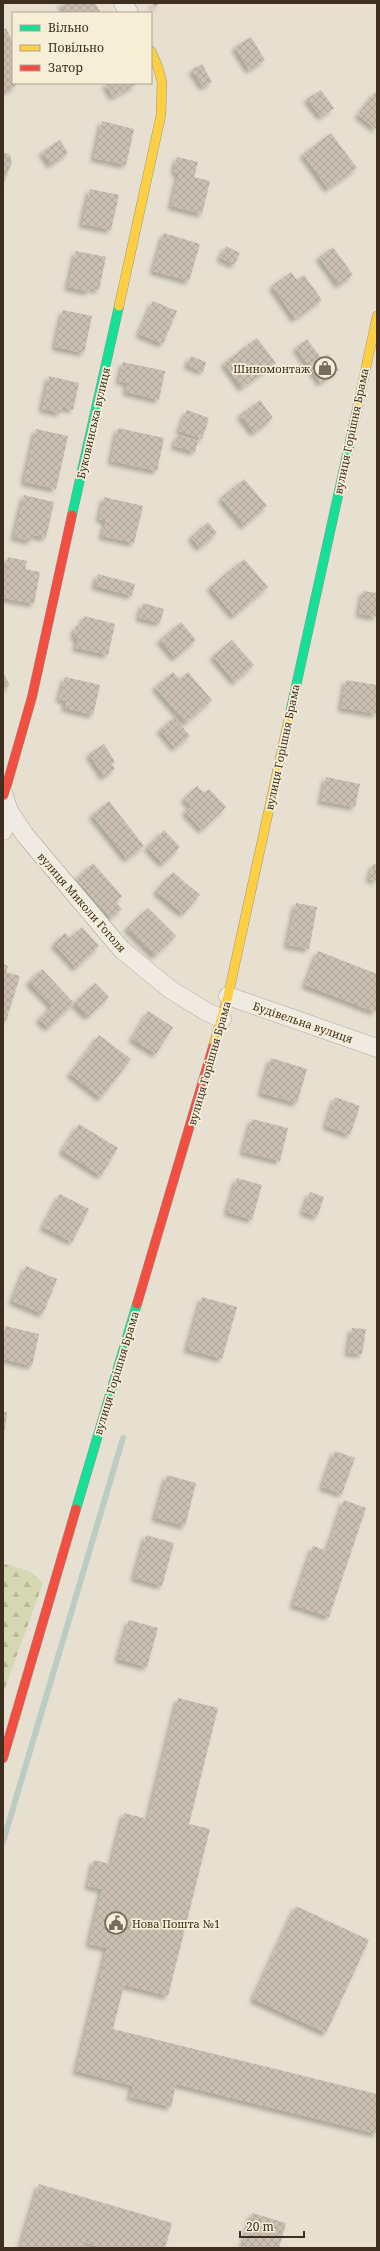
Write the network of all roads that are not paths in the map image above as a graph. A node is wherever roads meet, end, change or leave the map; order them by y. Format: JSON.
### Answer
{"nodes":[{"id":1,"x":123,"y":3,"type":"edge"},
{"id":2,"x":128,"y":12,"type":"edge"},
{"id":3,"x":152,"y":53,"type":"edge"},
{"id":4,"x":377,"y":316,"type":"edge"},
{"id":5,"x":372,"y":357,"type":"edge"},
{"id":6,"x":5,"y":799,"type":"edge"},
{"id":7,"x":3,"y":831,"type":"edge"},
{"id":8,"x":228,"y":996,"type":"junction"},
{"id":9,"x":222,"y":1019,"type":"junction"},
{"id":10,"x":377,"y":1048,"type":"edge"},
{"id":11,"x":3,"y":1758,"type":"edge"}],
"edges":[{"from":1,"to":2,"type":"street"},
{"from":3,"to":6,"type":"street","name":"Буковинська вулиця"},
{"from":4,"to":5,"type":"street","name":"вулиця Горішня Брама"},
{"from":5,"to":8,"type":"street","name":"вулиця Горішня Брама"},
{"from":6,"to":7,"type":"street","name":"Буковинська вулиця"},
{"from":6,"to":9,"type":"street","name":"вулиця Миколи Гоголя"},
{"from":8,"to":9,"type":"street","name":"вулиця Горішня Брама"},
{"from":8,"to":10,"type":"street","name":"Будівельна вулиця"},
{"from":9,"to":11,"type":"street","name":"вулиця Горішня Брама"}]}
